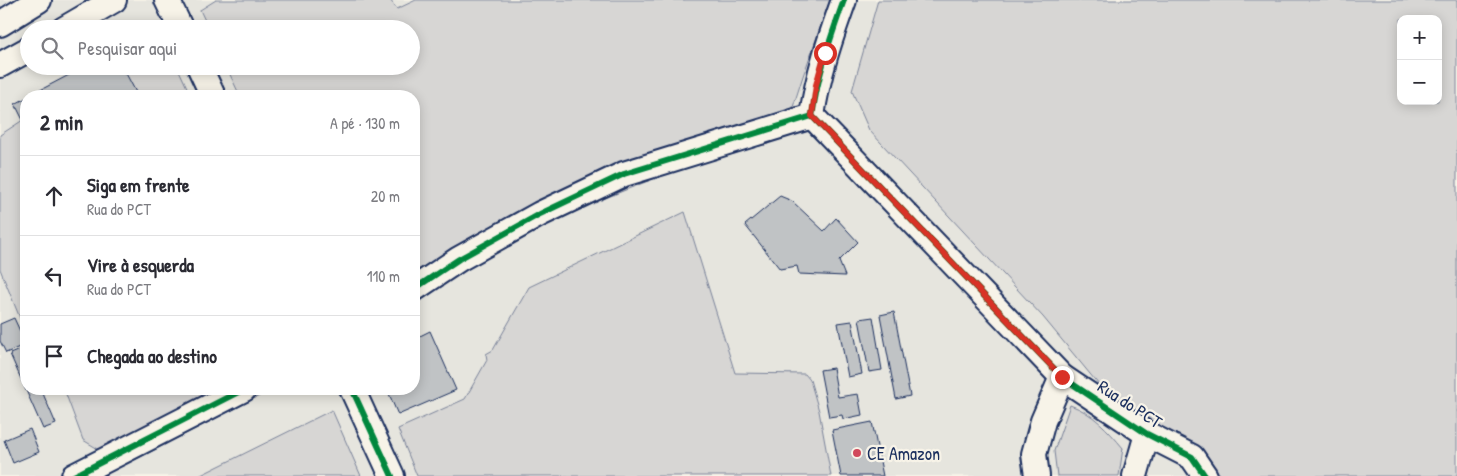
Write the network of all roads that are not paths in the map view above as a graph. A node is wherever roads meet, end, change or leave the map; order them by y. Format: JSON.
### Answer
{"nodes":[{"id":1,"x":39,"y":0,"type":"edge"},
{"id":2,"x":114,"y":0,"type":"edge"},
{"id":3,"x":167,"y":0,"type":"edge"},
{"id":4,"x":844,"y":0,"type":"edge"},
{"id":5,"x":80,"y":20,"type":"edge"},
{"id":6,"x":177,"y":20,"type":"edge"},
{"id":7,"x":0,"y":24,"type":"edge"},
{"id":8,"x":20,"y":54,"type":"edge"},
{"id":9,"x":0,"y":65,"type":"edge"},
{"id":10,"x":203,"y":75,"type":"edge"},
{"id":11,"x":210,"y":90,"type":"edge"},
{"id":12,"x":812,"y":116,"type":"junction"},
{"id":13,"x":420,"y":285,"type":"edge"},
{"id":14,"x":1062,"y":377,"type":"junction"},
{"id":15,"x":232,"y":395,"type":"edge"},
{"id":16,"x":355,"y":395,"type":"edge"},
{"id":17,"x":1147,"y":434,"type":"junction"},
{"id":18,"x":74,"y":476,"type":"edge"},
{"id":19,"x":392,"y":476,"type":"edge"},
{"id":20,"x":1037,"y":476,"type":"edge"},
{"id":21,"x":1135,"y":476,"type":"edge"},
{"id":22,"x":1205,"y":476,"type":"edge"}],
"edges":[{"from":1,"to":7,"type":"lane"},
{"from":2,"to":5,"type":"lane"},
{"from":3,"to":6,"type":"lane"},
{"from":4,"to":12,"type":"lane"},
{"from":8,"to":9,"type":"lane"},
{"from":10,"to":11,"type":"lane"},
{"from":12,"to":13,"type":"lane"},
{"from":12,"to":14,"type":"lane","name":"Rua do PCT"},
{"from":14,"to":17,"type":"lane","name":"Rua do PCT"},
{"from":14,"to":20,"type":"lane"},
{"from":15,"to":18,"type":"lane"},
{"from":16,"to":19,"type":"lane"},
{"from":17,"to":21,"type":"lane"},
{"from":17,"to":22,"type":"lane","name":"Rua do PCT"}]}
